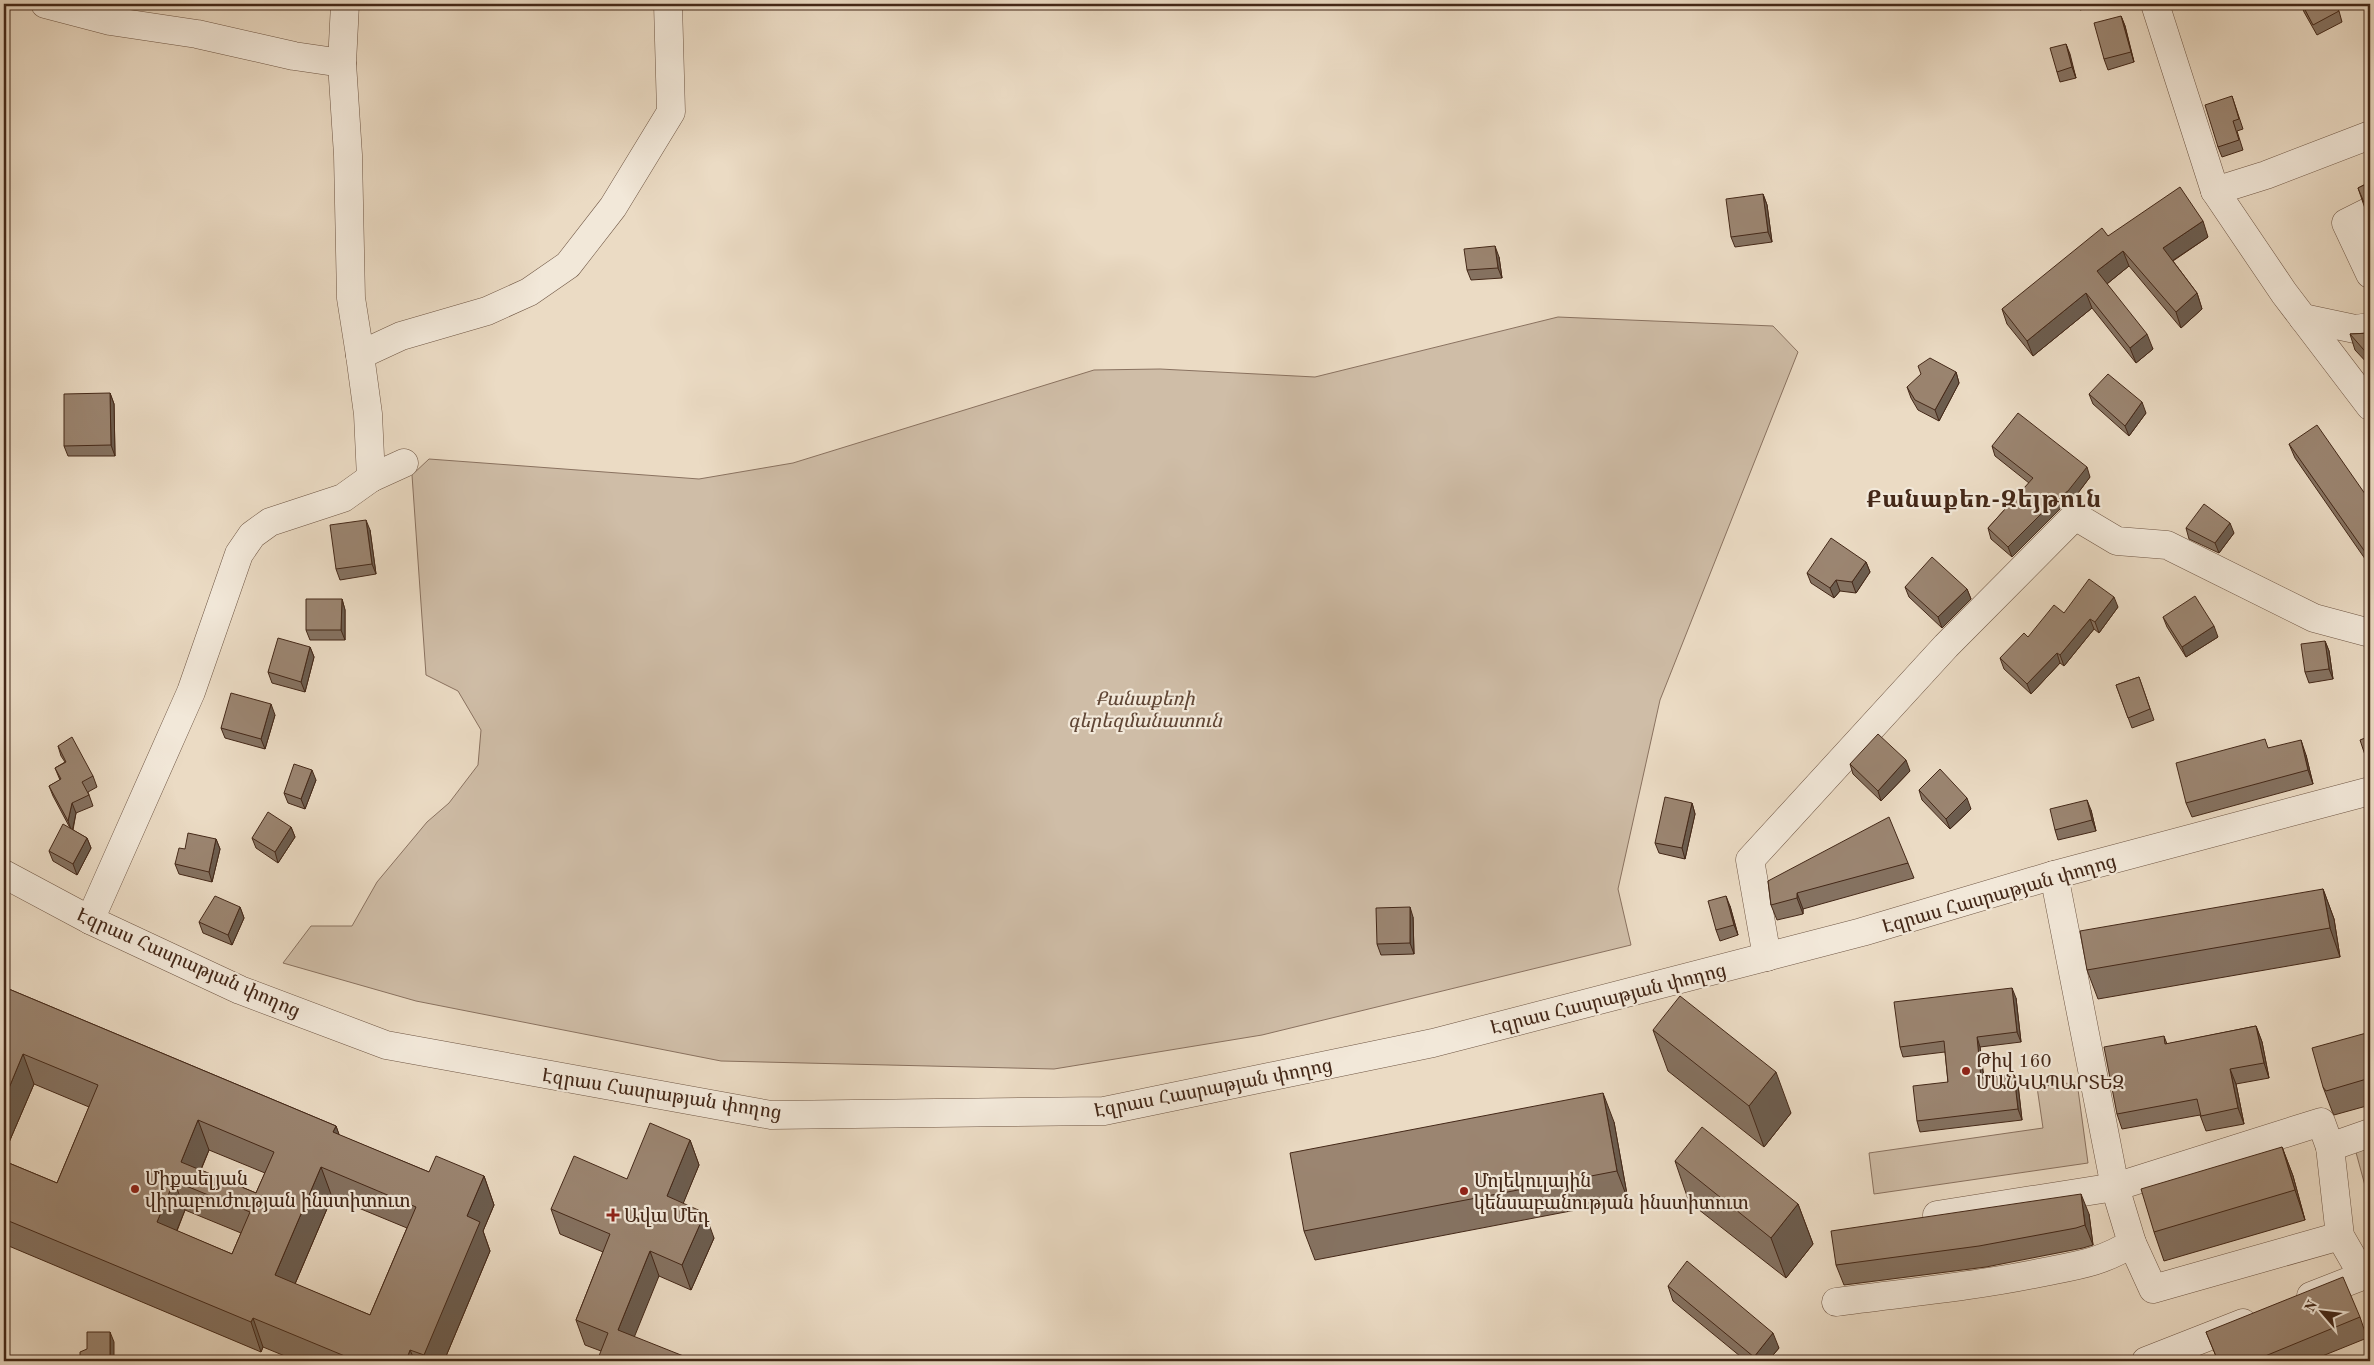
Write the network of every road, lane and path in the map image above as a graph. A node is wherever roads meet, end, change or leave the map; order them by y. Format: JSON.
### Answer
{"nodes":[{"id":1,"x":46,"y":4,"type":"edge"},
{"id":2,"x":345,"y":4,"type":"edge"},
{"id":3,"x":668,"y":4,"type":"edge"},
{"id":4,"x":2155,"y":4,"type":"edge"},
{"id":5,"x":342,"y":63,"type":"junction"},
{"id":6,"x":2370,"y":135,"type":"edge"},
{"id":7,"x":2215,"y":191,"type":"junction"},
{"id":8,"x":2370,"y":211,"type":"edge"},
{"id":9,"x":2370,"y":274,"type":"edge"},
{"id":10,"x":2303,"y":318,"type":"junction"},
{"id":11,"x":2370,"y":327,"type":"edge"},
{"id":12,"x":360,"y":354,"type":"junction"},
{"id":13,"x":2370,"y":406,"type":"edge"},
{"id":14,"x":404,"y":464,"type":"dead end"},
{"id":15,"x":370,"y":478,"type":"junction"},
{"id":16,"x":2370,"y":633,"type":"edge"},
{"id":17,"x":2370,"y":791,"type":"edge"},
{"id":18,"x":2370,"y":803,"type":"edge"},
{"id":19,"x":4,"y":874,"type":"edge"},
{"id":20,"x":2055,"y":880,"type":"junction"},
{"id":21,"x":4,"y":886,"type":"edge"},
{"id":22,"x":90,"y":920,"type":"junction"},
{"id":23,"x":1767,"y":957,"type":"junction"},
{"id":24,"x":2370,"y":1133,"type":"edge"},
{"id":25,"x":2330,"y":1148,"type":"junction"},
{"id":26,"x":2115,"y":1186,"type":"junction"},
{"id":27,"x":1937,"y":1215,"type":"edge"},
{"id":28,"x":2340,"y":1236,"type":"junction"},
{"id":29,"x":2132,"y":1243,"type":"junction"},
{"id":30,"x":2367,"y":1274,"type":"edge"},
{"id":31,"x":1836,"y":1302,"type":"dead end"},
{"id":32,"x":2291,"y":1304,"type":"edge"},
{"id":33,"x":2264,"y":1315,"type":"edge"},
{"id":34,"x":2146,"y":1361,"type":"edge"}],
"edges":[{"from":1,"to":5,"type":"street"},
{"from":2,"to":5,"type":"street"},
{"from":3,"to":12,"type":"street"},
{"from":4,"to":7,"type":"street"},
{"from":5,"to":12,"type":"street"},
{"from":6,"to":7,"type":"street"},
{"from":7,"to":10,"type":"street"},
{"from":8,"to":9,"type":"street"},
{"from":10,"to":11,"type":"street"},
{"from":10,"to":13,"type":"street"},
{"from":12,"to":15,"type":"street"},
{"from":14,"to":15,"type":"street"},
{"from":15,"to":22,"type":"street"},
{"from":16,"to":23,"type":"street"},
{"from":17,"to":20,"type":"street","name":"Էզրաս Հասրաթյան փողոց"},
{"from":18,"to":20,"type":"street","name":"Էզրաս Հասրաթյան փողոց"},
{"from":19,"to":22,"type":"street","name":"Էզրաս Հասրաթյան փողոց"},
{"from":20,"to":21,"type":"street","name":"Էզրաս Հասրաթյան փողոց"},
{"from":20,"to":23,"type":"street","name":"Էզրաս Հասրաթյան փողոց"},
{"from":20,"to":26,"type":"street"},
{"from":22,"to":23,"type":"street","name":"Էզրաս Հասրաթյան փողոց"},
{"from":24,"to":25,"type":"street"},
{"from":25,"to":26,"type":"street"},
{"from":25,"to":28,"type":"street"},
{"from":26,"to":27,"type":"street"},
{"from":26,"to":29,"type":"street"},
{"from":28,"to":29,"type":"street"},
{"from":28,"to":30,"type":"street"},
{"from":29,"to":31,"type":"street"},
{"from":30,"to":32,"type":"street"},
{"from":33,"to":34,"type":"street"}]}
